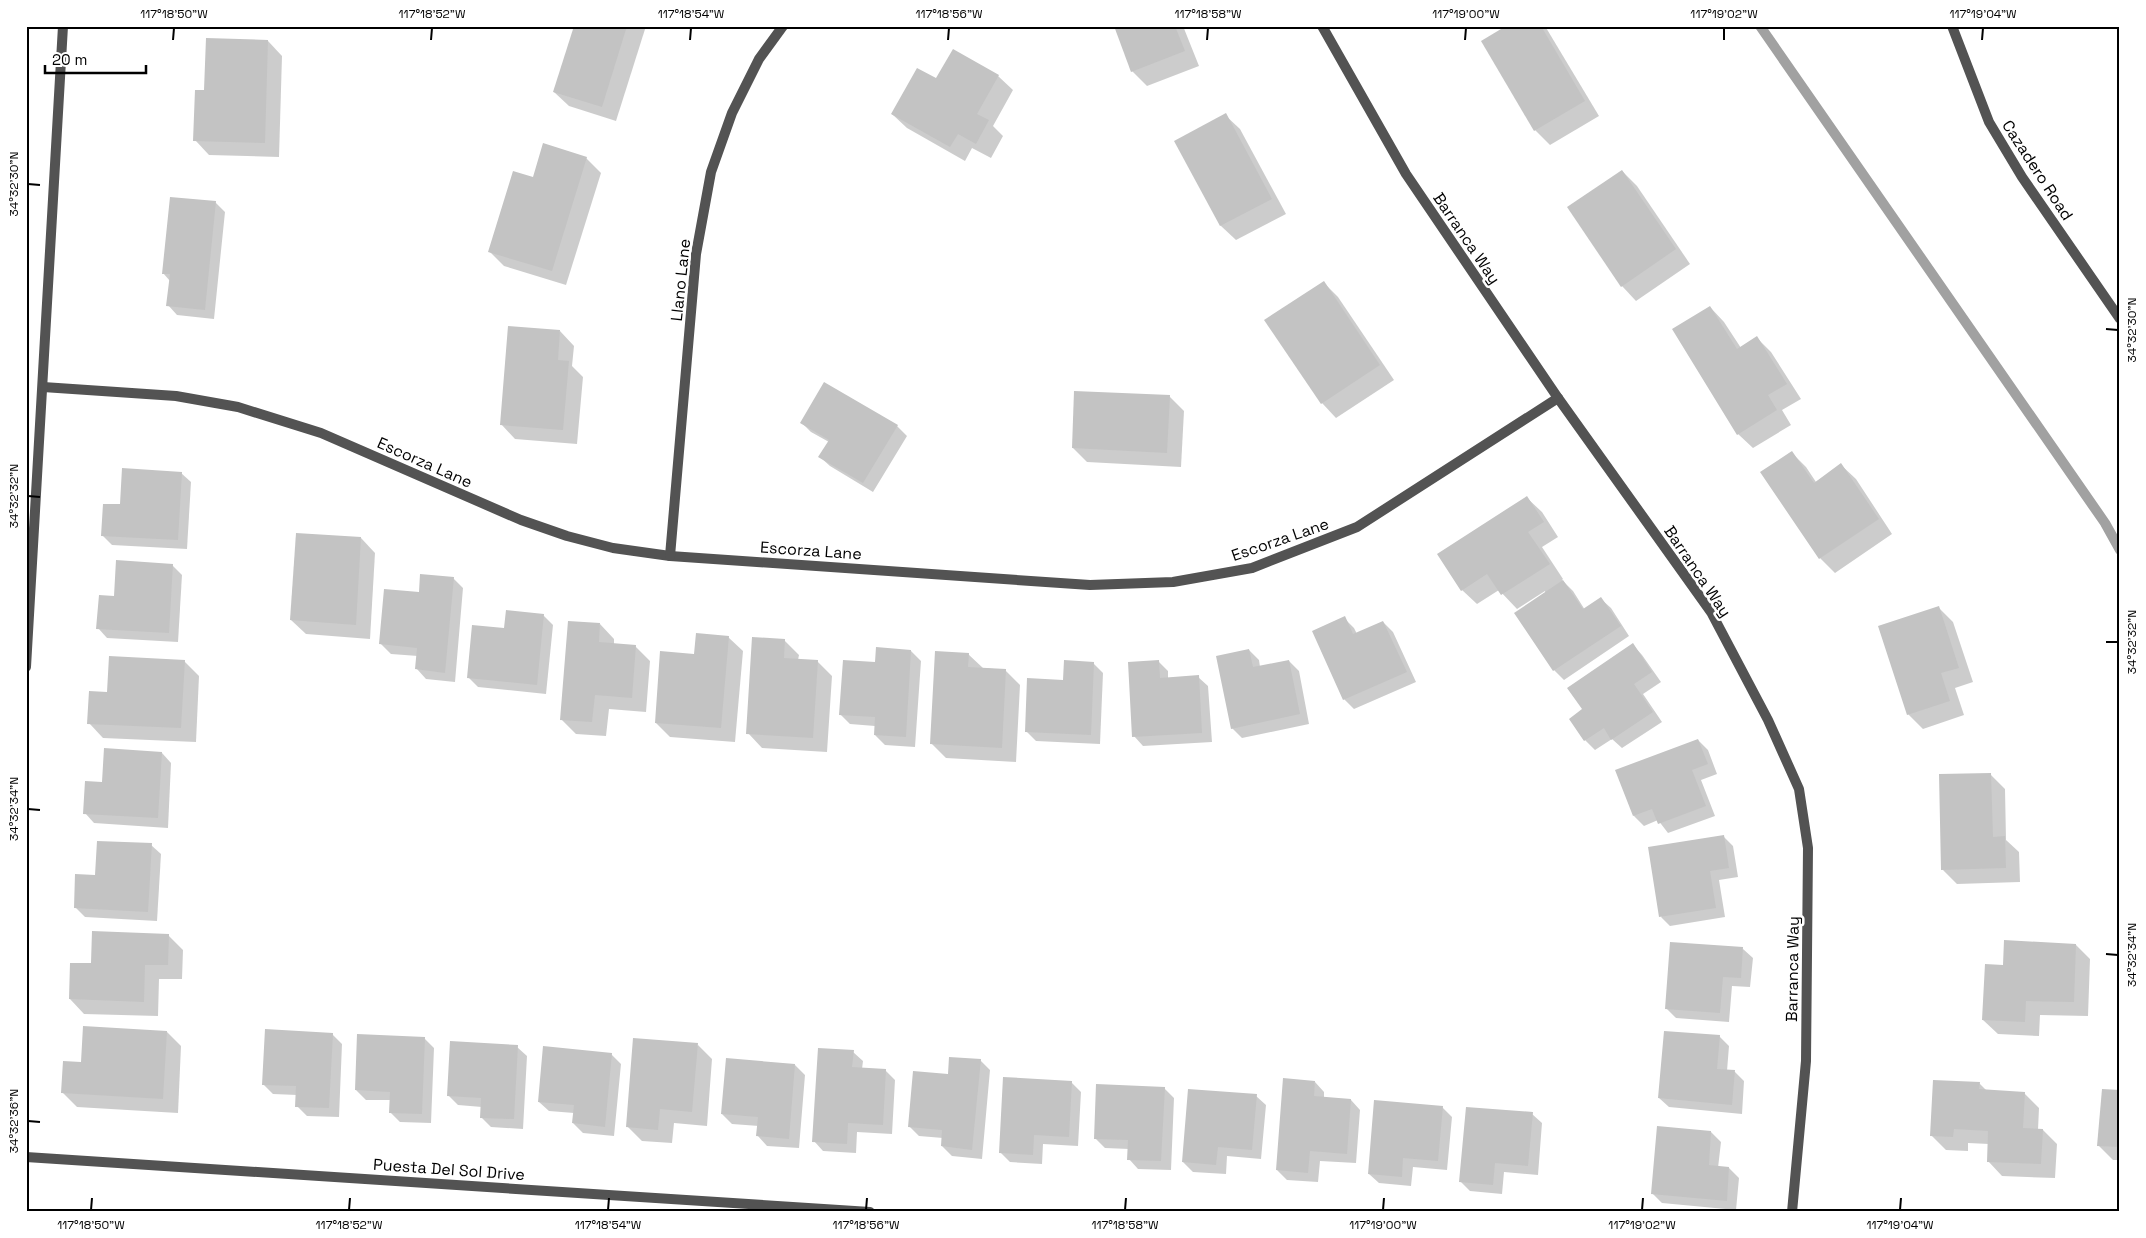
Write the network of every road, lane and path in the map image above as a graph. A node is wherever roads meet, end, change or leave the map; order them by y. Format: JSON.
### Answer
{"nodes":[{"id":1,"x":63,"y":26,"type":"edge"},
{"id":2,"x":783,"y":26,"type":"edge"},
{"id":3,"x":1322,"y":26,"type":"edge"},
{"id":4,"x":1952,"y":26,"type":"edge"},
{"id":5,"x":2120,"y":319,"type":"edge"},
{"id":6,"x":44,"y":386,"type":"junction"},
{"id":7,"x":1558,"y":398,"type":"junction"},
{"id":8,"x":670,"y":556,"type":"junction"},
{"id":9,"x":26,"y":667,"type":"edge"},
{"id":10,"x":26,"y":1157,"type":"edge"},
{"id":11,"x":847,"y":1211,"type":"edge"},
{"id":12,"x":870,"y":1212,"type":"edge"},
{"id":13,"x":1792,"y":1212,"type":"edge"}],
"edges":[{"from":1,"to":6,"type":"street"},
{"from":2,"to":8,"type":"street","name":"Llano Lane"},
{"from":3,"to":7,"type":"street","name":"Barranca Way"},
{"from":4,"to":5,"type":"street","name":"Cazadero Road"},
{"from":6,"to":8,"type":"street","name":"Escorza Lane"},
{"from":6,"to":9,"type":"street"},
{"from":7,"to":8,"type":"street","name":"Escorza Lane"},
{"from":7,"to":13,"type":"street","name":"Barranca Way"},
{"from":10,"to":11,"type":"street","name":"Puesta Del Sol Drive"},
{"from":11,"to":12,"type":"street","name":"Puesta Del Sol Drive"}]}
